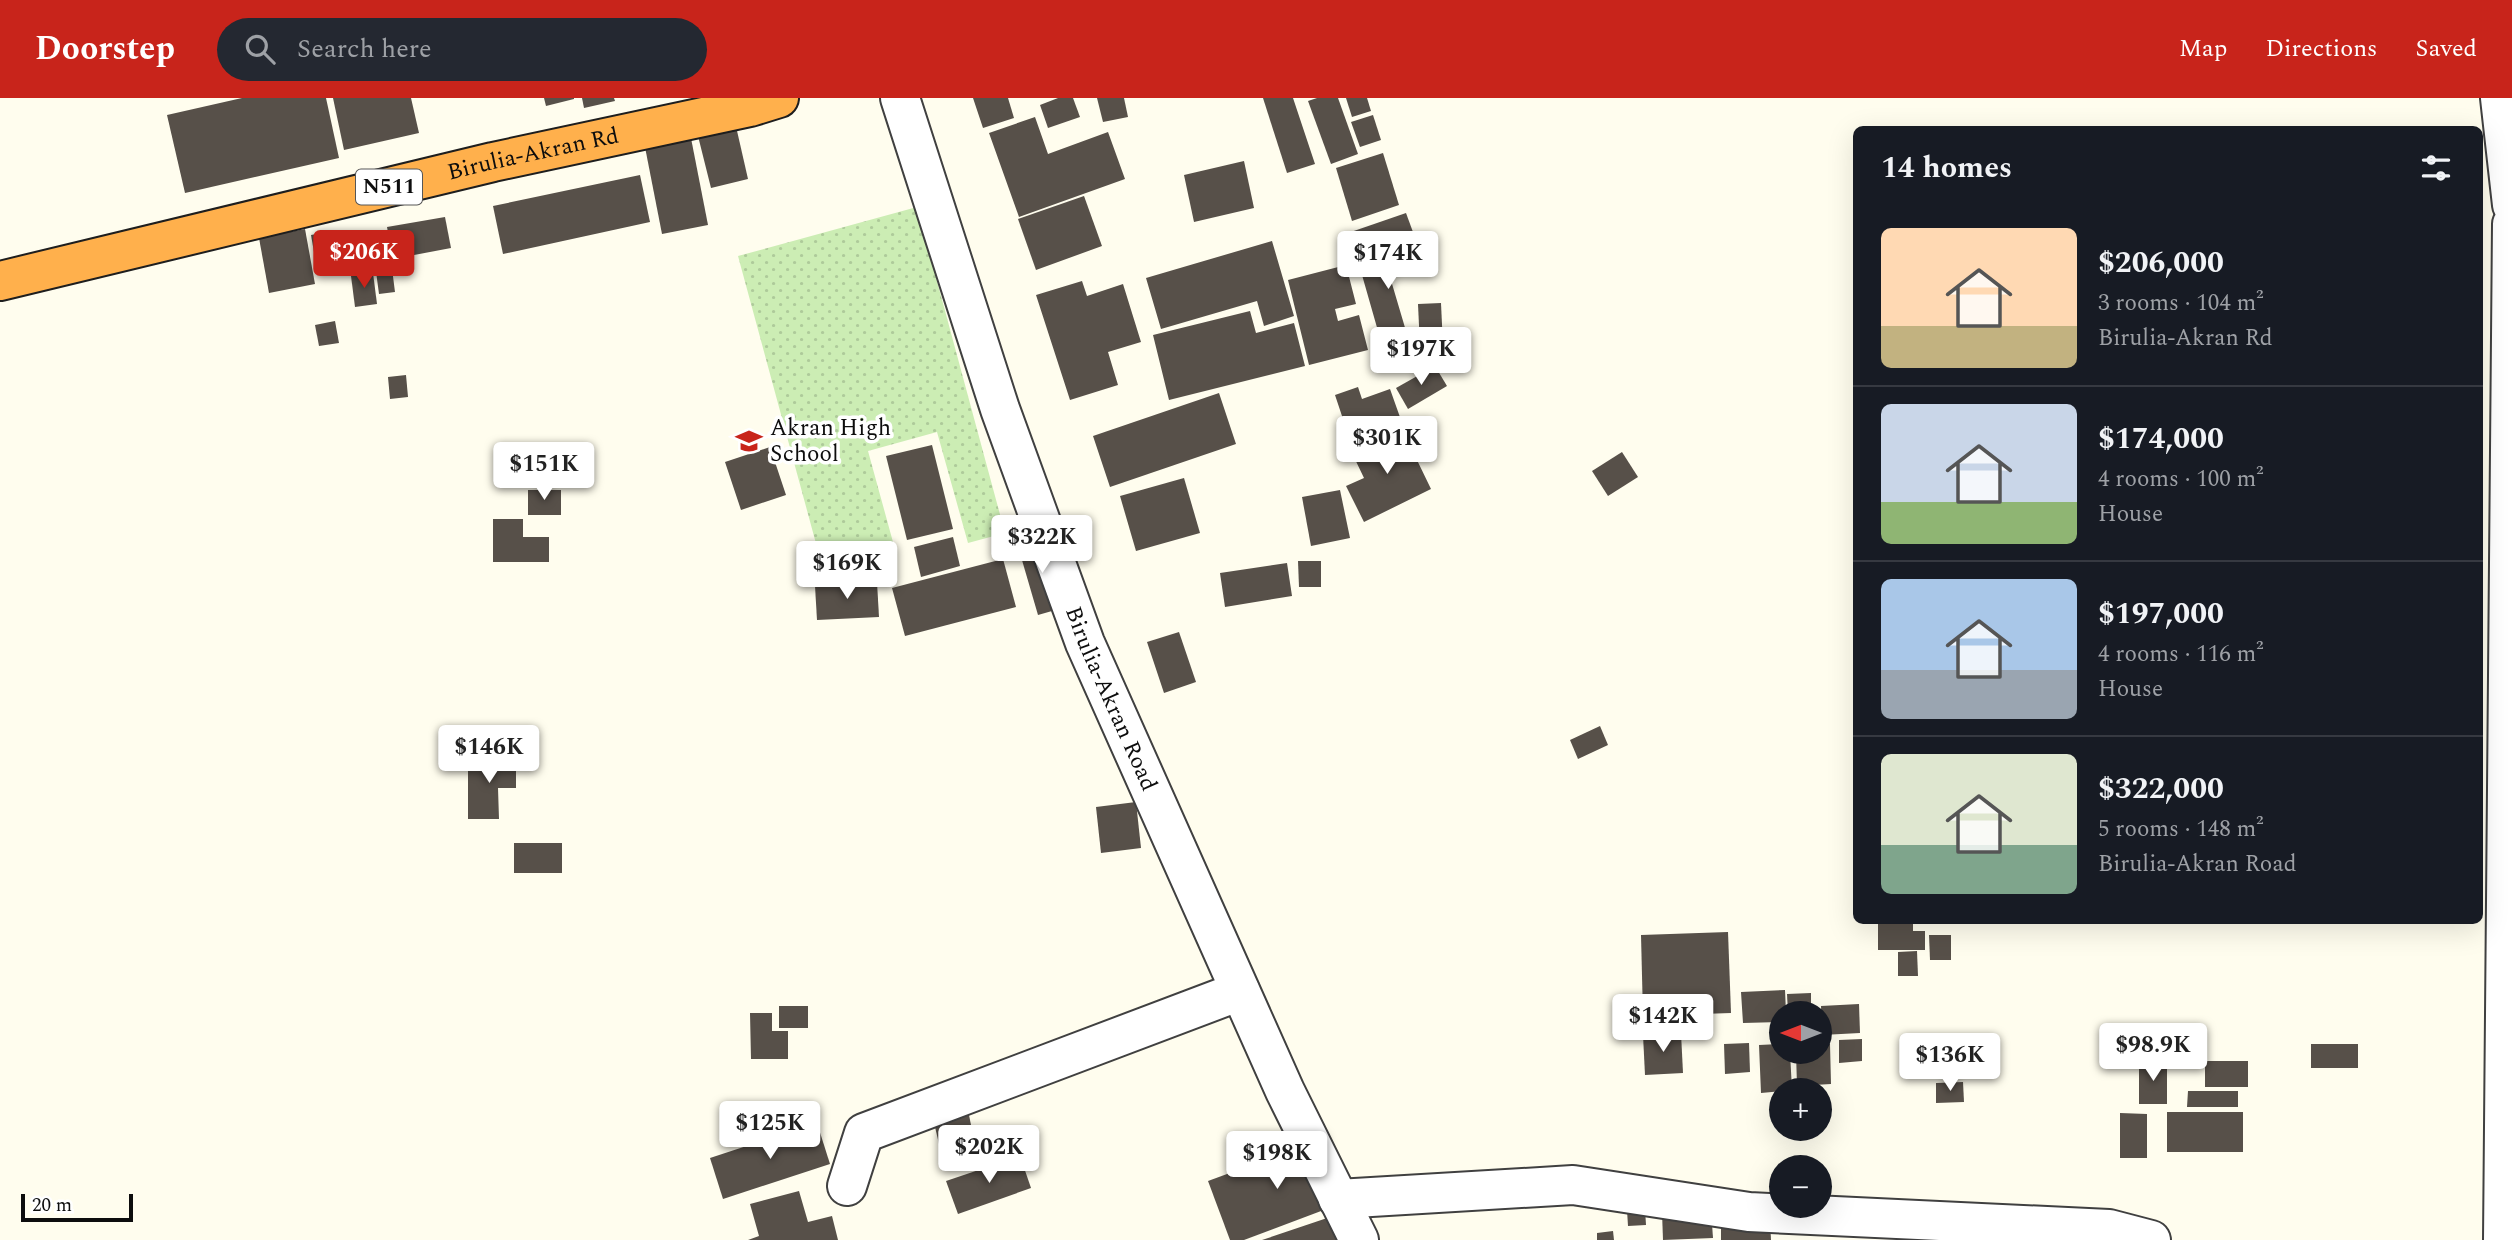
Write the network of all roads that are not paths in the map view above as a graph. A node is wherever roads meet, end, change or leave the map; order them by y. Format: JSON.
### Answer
{"nodes":[{"id":1,"x":779,"y":98,"type":"edge"},
{"id":2,"x":900,"y":98,"type":"edge"},
{"id":3,"x":2500,"y":98,"type":"edge"},
{"id":4,"x":2512,"y":205,"type":"edge"},
{"id":5,"x":2512,"y":225,"type":"edge"},
{"id":6,"x":0,"y":281,"type":"edge"},
{"id":7,"x":1240,"y":991,"type":"junction"},
{"id":8,"x":848,"y":1186,"type":"dead end"},
{"id":9,"x":1338,"y":1199,"type":"junction"},
{"id":10,"x":1359,"y":1240,"type":"edge"},
{"id":11,"x":2151,"y":1240,"type":"edge"},
{"id":12,"x":2503,"y":1240,"type":"edge"}],
"edges":[{"from":1,"to":6,"type":"highway","name":"Birulia-Akran Rd","number":"N511"},
{"from":2,"to":7,"type":"street","name":"Birulia-Akran Road"},
{"from":3,"to":4,"type":"street"},
{"from":5,"to":12,"type":"street"},
{"from":7,"to":8,"type":"street"},
{"from":7,"to":9,"type":"street","name":"Birulia-Akran Road"},
{"from":9,"to":10,"type":"street","name":"Birulia-Akran Road"},
{"from":9,"to":11,"type":"street"}]}
